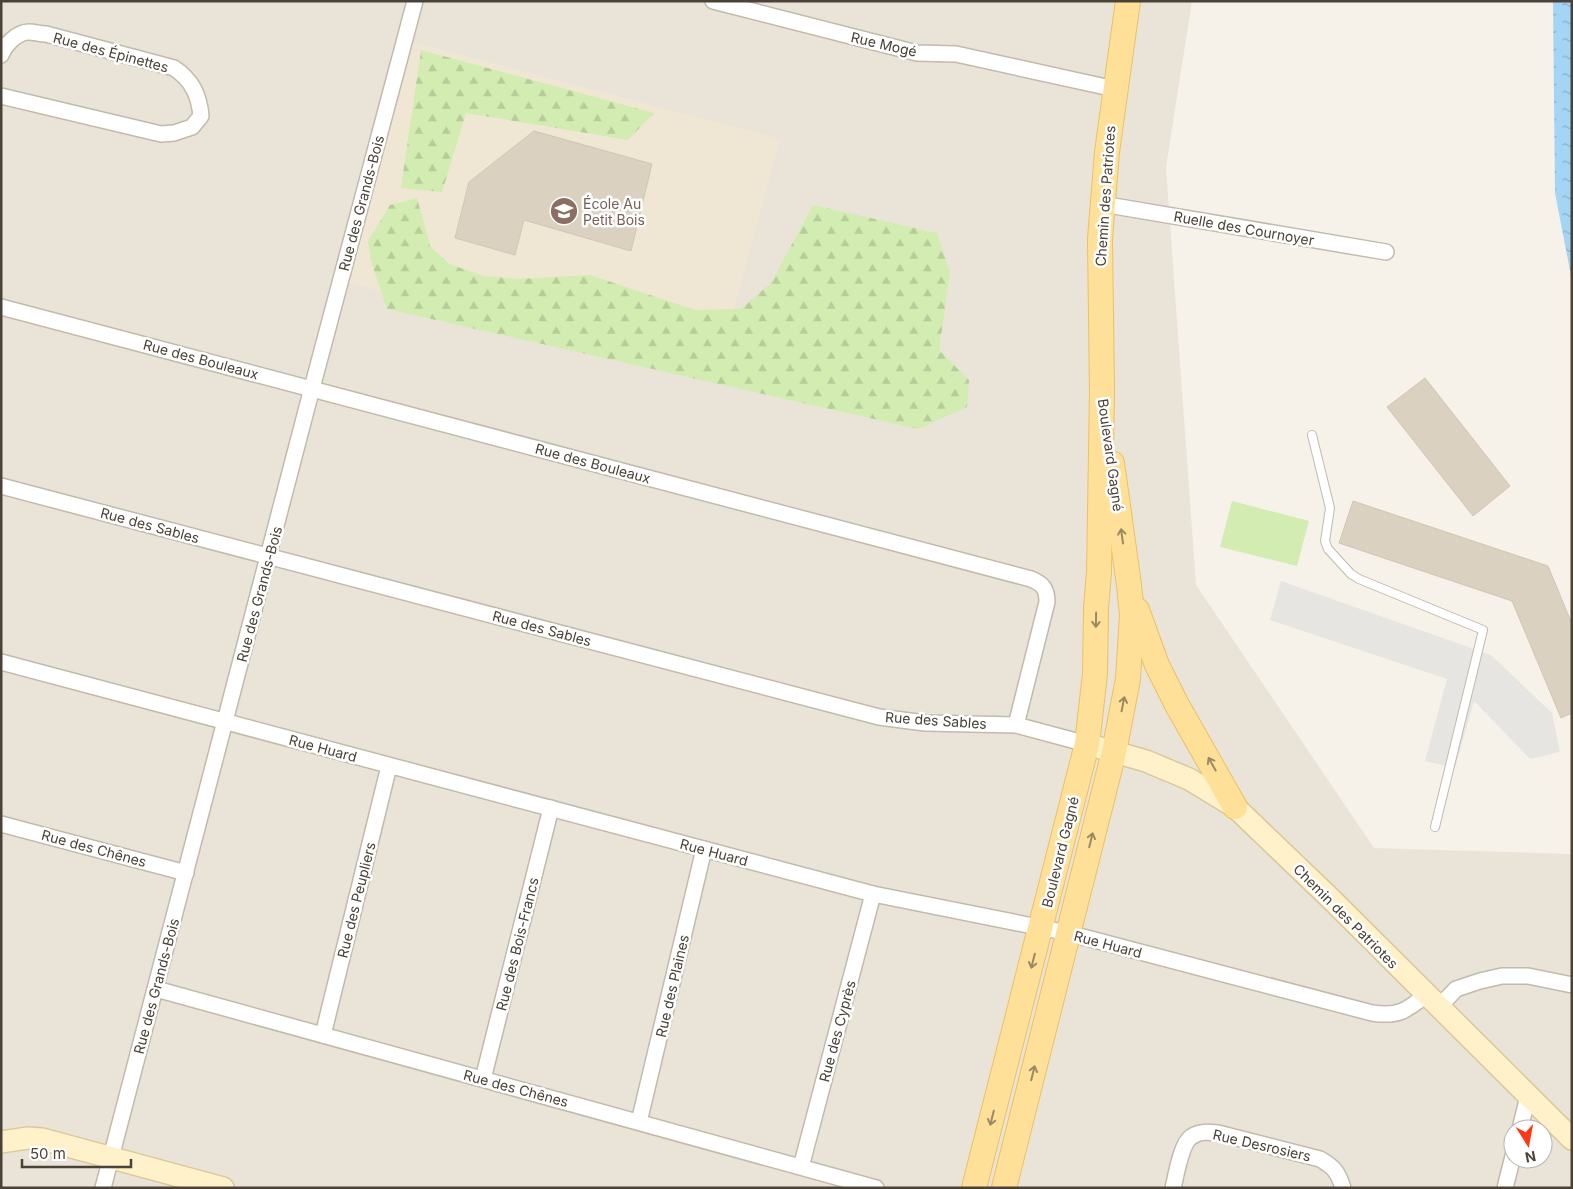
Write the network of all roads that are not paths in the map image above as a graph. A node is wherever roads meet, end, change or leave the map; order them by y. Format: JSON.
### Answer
{"nodes":[{"id":1,"x":415,"y":1,"type":"edge"},
{"id":2,"x":713,"y":1,"type":"edge"},
{"id":3,"x":1128,"y":1,"type":"edge"},
{"id":4,"x":1,"y":55,"type":"edge"},
{"id":5,"x":1115,"y":89,"type":"junction"},
{"id":6,"x":1,"y":96,"type":"edge"},
{"id":7,"x":1102,"y":204,"type":"junction"},
{"id":8,"x":1386,"y":252,"type":"dead end"},
{"id":9,"x":1,"y":307,"type":"edge"},
{"id":10,"x":312,"y":388,"type":"junction"},
{"id":11,"x":1102,"y":392,"type":"junction"},
{"id":12,"x":1312,"y":435,"type":"dead end"},
{"id":13,"x":1,"y":486,"type":"edge"},
{"id":14,"x":269,"y":556,"type":"junction"},
{"id":15,"x":1129,"y":585,"type":"junction"},
{"id":16,"x":1,"y":662,"type":"edge"},
{"id":17,"x":226,"y":722,"type":"junction"},
{"id":18,"x":1016,"y":725,"type":"junction"},
{"id":19,"x":1087,"y":744,"type":"junction"},
{"id":20,"x":1114,"y":752,"type":"junction"},
{"id":21,"x":390,"y":766,"type":"junction"},
{"id":22,"x":1235,"y":807,"type":"junction"},
{"id":23,"x":551,"y":808,"type":"junction"},
{"id":24,"x":1,"y":824,"type":"edge"},
{"id":25,"x":1435,"y":827,"type":"dead end"},
{"id":26,"x":704,"y":849,"type":"junction"},
{"id":27,"x":186,"y":873,"type":"junction"},
{"id":28,"x":873,"y":894,"type":"junction"},
{"id":29,"x":1041,"y":929,"type":"junction"},
{"id":30,"x":1068,"y":933,"type":"junction"},
{"id":31,"x":1572,"y":985,"type":"edge"},
{"id":32,"x":156,"y":989,"type":"junction"},
{"id":33,"x":1432,"y":1001,"type":"junction"},
{"id":34,"x":323,"y":1035,"type":"junction"},
{"id":35,"x":483,"y":1079,"type":"junction"},
{"id":36,"x":1528,"y":1096,"type":"junction"},
{"id":37,"x":1522,"y":1119,"type":"edge"},
{"id":38,"x":639,"y":1122,"type":"junction"},
{"id":39,"x":1572,"y":1139,"type":"edge"},
{"id":40,"x":1,"y":1142,"type":"edge"},
{"id":41,"x":111,"y":1158,"type":"junction"},
{"id":42,"x":801,"y":1167,"type":"junction"},
{"id":43,"x":1510,"y":1169,"type":"edge"},
{"id":44,"x":220,"y":1187,"type":"edge"},
{"id":45,"x":104,"y":1188,"type":"edge"},
{"id":46,"x":876,"y":1188,"type":"edge"},
{"id":47,"x":974,"y":1188,"type":"edge"},
{"id":48,"x":1004,"y":1188,"type":"edge"},
{"id":49,"x":1173,"y":1188,"type":"edge"},
{"id":50,"x":1343,"y":1188,"type":"edge"},
{"id":51,"x":1505,"y":1188,"type":"edge"}],
"edges":[{"from":1,"to":10,"type":"street","name":"Rue des Grands-Bois"},
{"from":2,"to":5,"type":"street","name":"Rue Mogé"},
{"from":3,"to":5,"type":"main road","name":"Chemin des Patriotes"},
{"from":4,"to":6,"type":"street","name":"Rue des Épinettes"},
{"from":5,"to":7,"type":"main road","name":"Chemin des Patriotes"},
{"from":7,"to":8,"type":"street","name":"Ruelle des Cournoyer"},
{"from":7,"to":11,"type":"main road","name":"Chemin des Patriotes"},
{"from":9,"to":10,"type":"street","name":"Rue des Bouleaux"},
{"from":10,"to":14,"type":"street","name":"Rue des Grands-Bois"},
{"from":10,"to":18,"type":"street","name":"Rue des Bouleaux"},
{"from":15,"to":11,"type":"main road","name":"Boulevard Gagné","one_way":true},
{"from":11,"to":19,"type":"main road","name":"Boulevard Gagné","one_way":true},
{"from":12,"to":25,"type":"lane"},
{"from":13,"to":14,"type":"street","name":"Rue des Sables"},
{"from":14,"to":17,"type":"street","name":"Rue des Grands-Bois"},
{"from":14,"to":18,"type":"street","name":"Rue des Sables"},
{"from":20,"to":15,"type":"main road","name":"Boulevard Gagné","one_way":true},
{"from":22,"to":15,"type":"main road","one_way":true},
{"from":16,"to":17,"type":"street","name":"Rue Huard"},
{"from":17,"to":21,"type":"street","name":"Rue Huard"},
{"from":17,"to":27,"type":"street","name":"Rue des Grands-Bois"},
{"from":18,"to":19,"type":"street","name":"Rue des Sables"},
{"from":19,"to":20,"type":"street","name":"Chemin des Patriotes"},
{"from":19,"to":29,"type":"main road","name":"Boulevard Gagné"},
{"from":20,"to":22,"type":"street","name":"Chemin des Patriotes"},
{"from":30,"to":20,"type":"main road","name":"Boulevard Gagné","one_way":true},
{"from":21,"to":23,"type":"street","name":"Rue Huard"},
{"from":21,"to":34,"type":"street","name":"Rue des Peupliers"},
{"from":22,"to":33,"type":"street","name":"Chemin des Patriotes"},
{"from":23,"to":26,"type":"street","name":"Rue Huard"},
{"from":23,"to":35,"type":"street","name":"Rue des Bois-Francs"},
{"from":24,"to":27,"type":"street","name":"Rue des Chênes"},
{"from":26,"to":28,"type":"street","name":"Rue Huard"},
{"from":26,"to":38,"type":"street","name":"Rue des Plaines"},
{"from":27,"to":32,"type":"street","name":"Rue des Grands-Bois"},
{"from":28,"to":29,"type":"street","name":"Rue Huard"},
{"from":28,"to":42,"type":"street","name":"Rue des Cyprès"},
{"from":29,"to":30,"type":"street","name":"Rue Huard"},
{"from":29,"to":47,"type":"main road","name":"Boulevard Gagné","one_way":true},
{"from":30,"to":33,"type":"street","name":"Rue Huard"},
{"from":48,"to":30,"type":"main road","name":"Boulevard Gagné","one_way":true},
{"from":31,"to":33,"type":"street","name":"Rue Huard"},
{"from":32,"to":34,"type":"street","name":"Rue des Chênes"},
{"from":32,"to":41,"type":"street","name":"Rue des Grands-Bois"},
{"from":33,"to":36,"type":"street","name":"Chemin des Patriotes"},
{"from":34,"to":35,"type":"street","name":"Rue des Chênes"},
{"from":35,"to":38,"type":"street","name":"Rue des Chênes"},
{"from":36,"to":37,"type":"street"},
{"from":36,"to":39,"type":"street","name":"Chemin des Patriotes"},
{"from":38,"to":42,"type":"street","name":"Rue des Chênes"},
{"from":40,"to":41,"type":"street"},
{"from":41,"to":44,"type":"street"},
{"from":41,"to":45,"type":"street","name":"Rue des Grands-Bois"},
{"from":42,"to":46,"type":"street","name":"Rue des Chênes"},
{"from":43,"to":51,"type":"street"},
{"from":49,"to":50,"type":"street","name":"Rue Desrosiers"}]}
